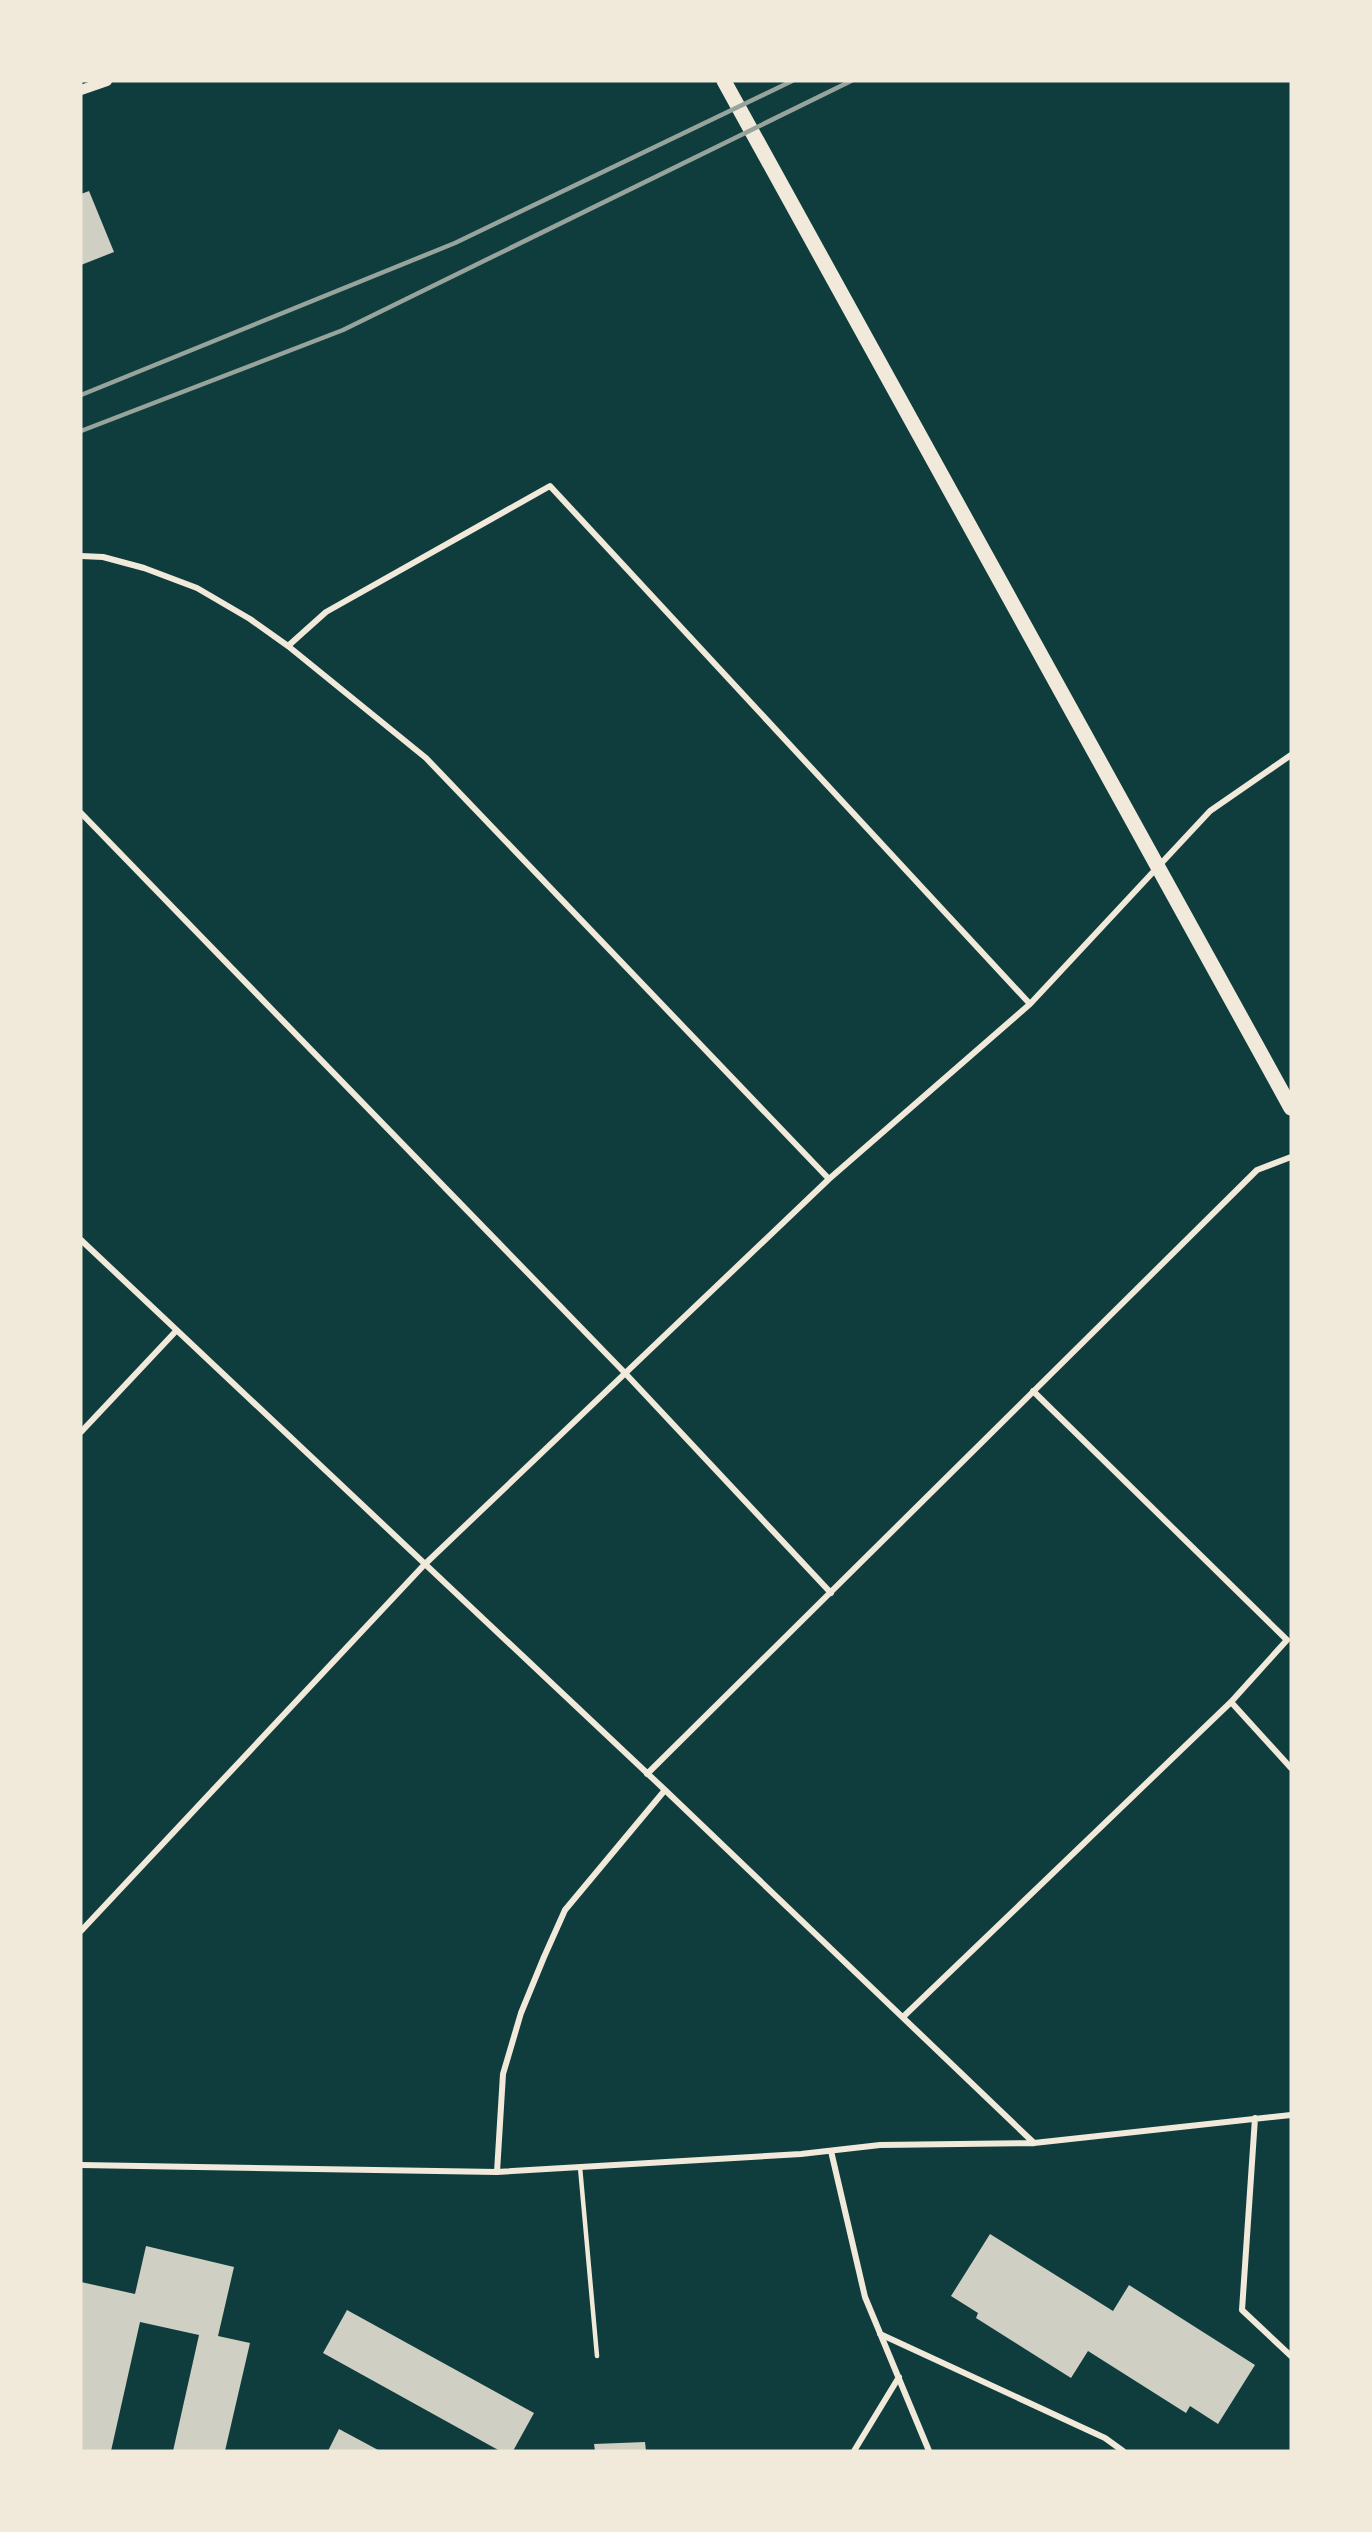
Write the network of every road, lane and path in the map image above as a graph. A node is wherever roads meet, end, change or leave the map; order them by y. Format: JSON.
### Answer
{"nodes":[{"id":1,"x":107,"y":81,"type":"edge"},
{"id":2,"x":724,"y":81,"type":"edge"},
{"id":3,"x":81,"y":90,"type":"edge"},
{"id":4,"x":81,"y":556,"type":"edge"},
{"id":5,"x":288,"y":646,"type":"junction"},
{"id":6,"x":1291,"y":755,"type":"edge"},
{"id":7,"x":81,"y":813,"type":"edge"},
{"id":8,"x":1030,"y":1004,"type":"junction"},
{"id":9,"x":1291,"y":1108,"type":"edge"},
{"id":10,"x":1291,"y":1157,"type":"edge"},
{"id":11,"x":829,"y":1179,"type":"junction"},
{"id":12,"x":81,"y":1240,"type":"edge"},
{"id":13,"x":176,"y":1331,"type":"junction"},
{"id":14,"x":624,"y":1372,"type":"junction"},
{"id":15,"x":1033,"y":1391,"type":"junction"},
{"id":16,"x":81,"y":1432,"type":"edge"},
{"id":17,"x":424,"y":1565,"type":"junction"},
{"id":18,"x":831,"y":1593,"type":"junction"},
{"id":19,"x":1231,"y":1702,"type":"junction"},
{"id":20,"x":1291,"y":1768,"type":"edge"},
{"id":21,"x":648,"y":1774,"type":"junction"},
{"id":22,"x":665,"y":1790,"type":"junction"},
{"id":23,"x":81,"y":1931,"type":"edge"},
{"id":24,"x":903,"y":2017,"type":"junction"},
{"id":25,"x":1291,"y":2115,"type":"edge"},
{"id":26,"x":1255,"y":2118,"type":"junction"},
{"id":27,"x":1034,"y":2143,"type":"junction"},
{"id":28,"x":831,"y":2151,"type":"junction"},
{"id":29,"x":81,"y":2165,"type":"edge"},
{"id":30,"x":580,"y":2167,"type":"junction"},
{"id":31,"x":497,"y":2172,"type":"junction"},
{"id":32,"x":880,"y":2333,"type":"junction"},
{"id":33,"x":597,"y":2356,"type":"dead end"},
{"id":34,"x":1291,"y":2356,"type":"edge"},
{"id":35,"x":899,"y":2377,"type":"junction"},
{"id":36,"x":855,"y":2451,"type":"edge"},
{"id":37,"x":929,"y":2451,"type":"edge"},
{"id":38,"x":1123,"y":2451,"type":"edge"}],
"edges":[{"from":1,"to":3,"type":"street"},
{"from":2,"to":9,"type":"main road"},
{"from":4,"to":5,"type":"street"},
{"from":5,"to":8,"type":"street"},
{"from":5,"to":11,"type":"street"},
{"from":6,"to":8,"type":"street"},
{"from":7,"to":14,"type":"street"},
{"from":8,"to":11,"type":"street"},
{"from":10,"to":15,"type":"street"},
{"from":11,"to":14,"type":"street"},
{"from":12,"to":13,"type":"street"},
{"from":13,"to":16,"type":"street"},
{"from":13,"to":17,"type":"street"},
{"from":14,"to":17,"type":"street"},
{"from":14,"to":18,"type":"street"},
{"from":15,"to":18,"type":"street"},
{"from":15,"to":19,"type":"street"},
{"from":17,"to":21,"type":"street"},
{"from":17,"to":23,"type":"street"},
{"from":18,"to":21,"type":"street"},
{"from":19,"to":20,"type":"street"},
{"from":19,"to":24,"type":"street"},
{"from":21,"to":22,"type":"street"},
{"from":22,"to":24,"type":"street"},
{"from":22,"to":31,"type":"street"},
{"from":24,"to":27,"type":"street"},
{"from":25,"to":26,"type":"street"},
{"from":26,"to":27,"type":"street"},
{"from":26,"to":34,"type":"street"},
{"from":27,"to":28,"type":"street"},
{"from":28,"to":30,"type":"street"},
{"from":28,"to":32,"type":"street"},
{"from":29,"to":31,"type":"street"},
{"from":30,"to":31,"type":"street"},
{"from":30,"to":33,"type":"lane"},
{"from":32,"to":35,"type":"street"},
{"from":32,"to":38,"type":"street"},
{"from":35,"to":36,"type":"street"},
{"from":35,"to":37,"type":"street"}]}
